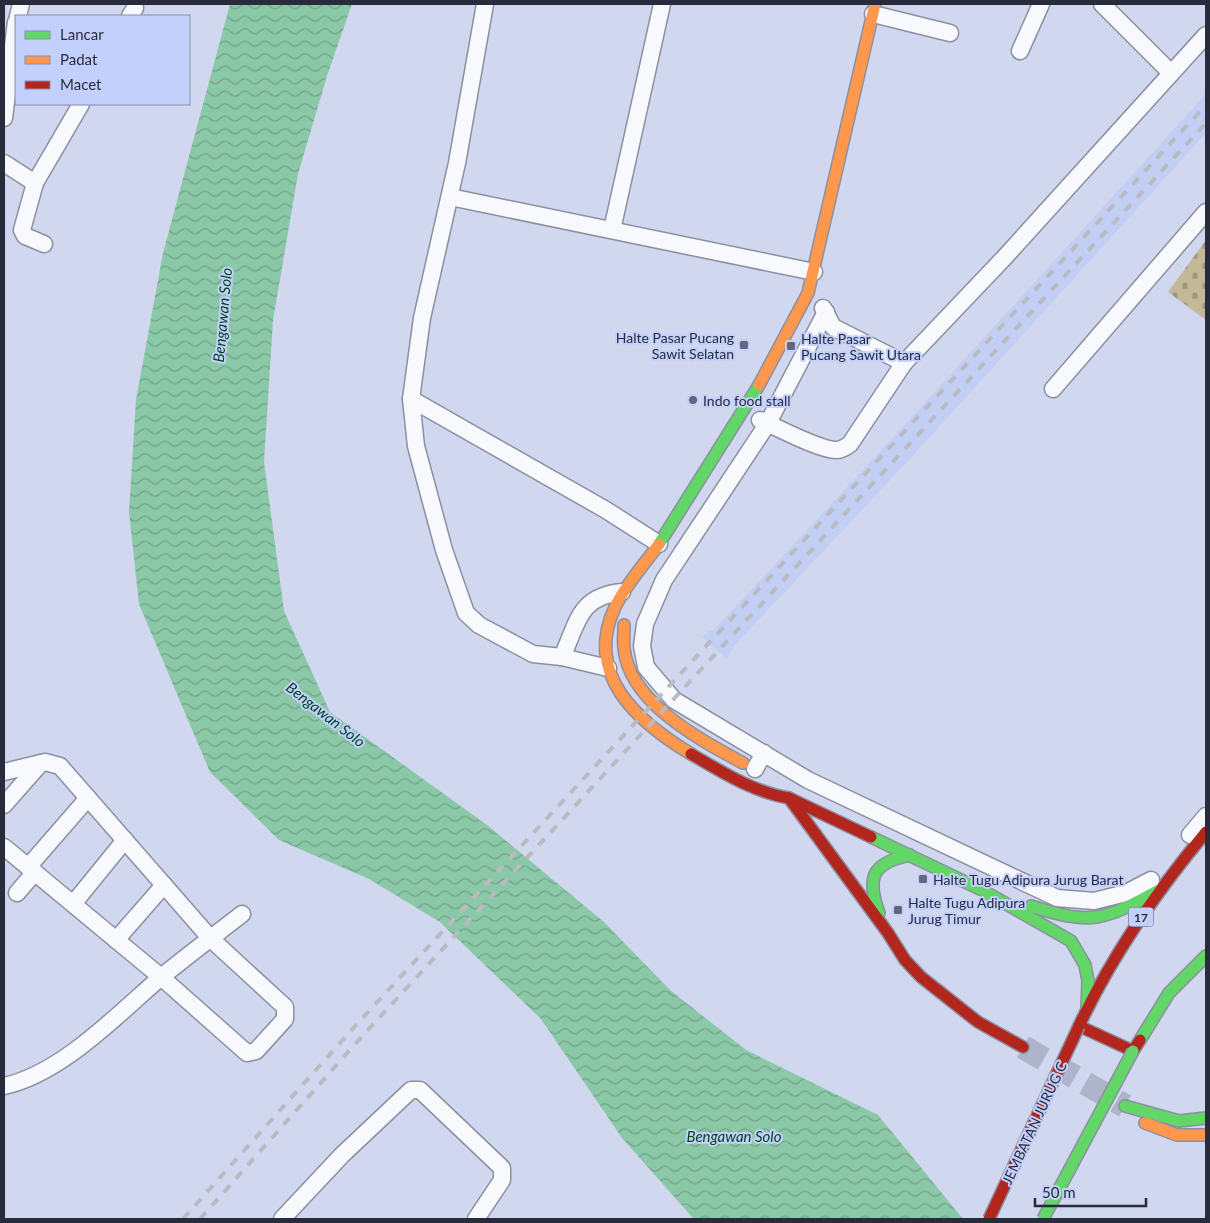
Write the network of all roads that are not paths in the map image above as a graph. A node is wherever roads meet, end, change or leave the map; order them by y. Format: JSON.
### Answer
{"nodes":[{"id":1,"x":485,"y":4,"type":"edge"},
{"id":2,"x":662,"y":4,"type":"edge"},
{"id":3,"x":1041,"y":4,"type":"edge"},
{"id":4,"x":1102,"y":4,"type":"edge"},
{"id":5,"x":874,"y":9,"type":"edge"},
{"id":6,"x":15,"y":30,"type":"edge"},
{"id":7,"x":950,"y":33,"type":"dead end"},
{"id":8,"x":1206,"y":35,"type":"edge"},
{"id":9,"x":1020,"y":51,"type":"dead end"},
{"id":10,"x":1171,"y":73,"type":"junction"},
{"id":11,"x":79,"y":105,"type":"edge"},
{"id":12,"x":4,"y":118,"type":"edge"},
{"id":13,"x":4,"y":163,"type":"edge"},
{"id":14,"x":34,"y":183,"type":"junction"},
{"id":15,"x":450,"y":197,"type":"junction"},
{"id":16,"x":1206,"y":212,"type":"edge"},
{"id":17,"x":612,"y":230,"type":"junction"},
{"id":18,"x":44,"y":244,"type":"dead end"},
{"id":19,"x":814,"y":272,"type":"junction"},
{"id":20,"x":808,"y":292,"type":"junction"},
{"id":21,"x":826,"y":312,"type":"junction"},
{"id":22,"x":904,"y":363,"type":"junction"},
{"id":23,"x":1053,"y":389,"type":"dead end"},
{"id":24,"x":411,"y":399,"type":"junction"},
{"id":25,"x":744,"y":413,"type":"junction"},
{"id":26,"x":768,"y":423,"type":"junction"},
{"id":27,"x":657,"y":547,"type":"junction"},
{"id":28,"x":629,"y":592,"type":"junction"},
{"id":29,"x":629,"y":610,"type":"dead end"},
{"id":30,"x":562,"y":656,"type":"junction"},
{"id":31,"x":608,"y":668,"type":"junction"},
{"id":32,"x":764,"y":754,"type":"junction"},
{"id":33,"x":41,"y":763,"type":"junction"},
{"id":34,"x":4,"y":772,"type":"edge"},
{"id":35,"x":765,"y":776,"type":"junction"},
{"id":36,"x":88,"y":798,"type":"junction"},
{"id":37,"x":789,"y":798,"type":"junction"},
{"id":38,"x":4,"y":806,"type":"edge"},
{"id":39,"x":1206,"y":816,"type":"edge"},
{"id":40,"x":1206,"y":832,"type":"edge"},
{"id":41,"x":125,"y":840,"type":"junction"},
{"id":42,"x":4,"y":847,"type":"edge"},
{"id":43,"x":910,"y":855,"type":"junction"},
{"id":44,"x":31,"y":870,"type":"junction"},
{"id":45,"x":164,"y":886,"type":"junction"},
{"id":46,"x":982,"y":890,"type":"junction"},
{"id":47,"x":1159,"y":890,"type":"junction"},
{"id":48,"x":17,"y":893,"type":"dead end"},
{"id":49,"x":73,"y":904,"type":"junction"},
{"id":50,"x":242,"y":914,"type":"dead end"},
{"id":51,"x":888,"y":933,"type":"junction"},
{"id":52,"x":211,"y":939,"type":"junction"},
{"id":53,"x":116,"y":940,"type":"junction"},
{"id":54,"x":1206,"y":956,"type":"edge"},
{"id":55,"x":162,"y":977,"type":"junction"},
{"id":56,"x":1197,"y":984,"type":"dead end"},
{"id":57,"x":1169,"y":993,"type":"junction"},
{"id":58,"x":1087,"y":1009,"type":"junction"},
{"id":59,"x":1079,"y":1026,"type":"junction"},
{"id":60,"x":1023,"y":1047,"type":"tunnel mouth"},
{"id":61,"x":1133,"y":1050,"type":"junction"},
{"id":62,"x":4,"y":1086,"type":"edge"},
{"id":63,"x":1206,"y":1118,"type":"edge"},
{"id":64,"x":1206,"y":1135,"type":"edge"},
{"id":65,"x":282,"y":1219,"type":"edge"},
{"id":66,"x":476,"y":1219,"type":"edge"},
{"id":67,"x":988,"y":1219,"type":"edge"},
{"id":68,"x":1043,"y":1219,"type":"edge"}],
"edges":[{"from":1,"to":15,"type":"street"},
{"from":2,"to":17,"type":"street"},
{"from":3,"to":9,"type":"street"},
{"from":4,"to":10,"type":"street"},
{"from":5,"to":7,"type":"street"},
{"from":5,"to":19,"type":"main road"},
{"from":6,"to":12,"type":"street"},
{"from":8,"to":10,"type":"street"},
{"from":10,"to":22,"type":"street"},
{"from":11,"to":14,"type":"street"},
{"from":13,"to":14,"type":"street"},
{"from":14,"to":18,"type":"street"},
{"from":15,"to":17,"type":"street"},
{"from":15,"to":24,"type":"street"},
{"from":16,"to":23,"type":"street"},
{"from":17,"to":19,"type":"street"},
{"from":19,"to":20,"type":"main road"},
{"from":20,"to":21,"type":"street"},
{"from":20,"to":25,"type":"main road"},
{"from":21,"to":22,"type":"street"},
{"from":21,"to":26,"type":"street"},
{"from":22,"to":26,"type":"street"},
{"from":24,"to":27,"type":"street"},
{"from":24,"to":30,"type":"street"},
{"from":25,"to":26,"type":"street"},
{"from":25,"to":27,"type":"main road"},
{"from":26,"to":32,"type":"street"},
{"from":27,"to":28,"type":"main road"},
{"from":28,"to":30,"type":"street"},
{"from":28,"to":31,"type":"main road"},
{"from":29,"to":35,"type":"main road"},
{"from":30,"to":31,"type":"street"},
{"from":31,"to":37,"type":"main road"},
{"from":32,"to":35,"type":"street"},
{"from":32,"to":39,"type":"street"},
{"from":33,"to":34,"type":"street"},
{"from":33,"to":36,"type":"street"},
{"from":33,"to":38,"type":"street"},
{"from":35,"to":37,"type":"main road"},
{"from":36,"to":41,"type":"street"},
{"from":36,"to":44,"type":"street"},
{"from":37,"to":43,"type":"main road"},
{"from":37,"to":51,"type":"main road"},
{"from":40,"to":47,"type":"main road","number":"17"},
{"from":41,"to":45,"type":"street"},
{"from":41,"to":49,"type":"street"},
{"from":42,"to":44,"type":"street"},
{"from":43,"to":46,"type":"main road"},
{"from":43,"to":51,"type":"main road"},
{"from":44,"to":48,"type":"street"},
{"from":44,"to":49,"type":"street"},
{"from":45,"to":52,"type":"street"},
{"from":45,"to":53,"type":"street"},
{"from":46,"to":47,"type":"main road"},
{"from":46,"to":58,"type":"main road"},
{"from":47,"to":58,"type":"main road","number":"17"},
{"from":49,"to":53,"type":"street"},
{"from":50,"to":52,"type":"street"},
{"from":51,"to":60,"type":"main road"},
{"from":52,"to":55,"type":"street"},
{"from":52,"to":55,"type":"street"},
{"from":53,"to":55,"type":"street"},
{"from":54,"to":57,"type":"main road"},
{"from":55,"to":62,"type":"street"},
{"from":56,"to":57,"type":"main road"},
{"from":57,"to":61,"type":"main road"},
{"from":58,"to":59,"type":"main road","number":"17"},
{"from":59,"to":61,"type":"main road"},
{"from":59,"to":67,"type":"main road","name":"JEMBATAN JURUG C","number":"17","bridge":true},
{"from":61,"to":68,"type":"main road","bridge":true},
{"from":63,"to":64,"type":"main road"},
{"from":65,"to":66,"type":"street"}]}
